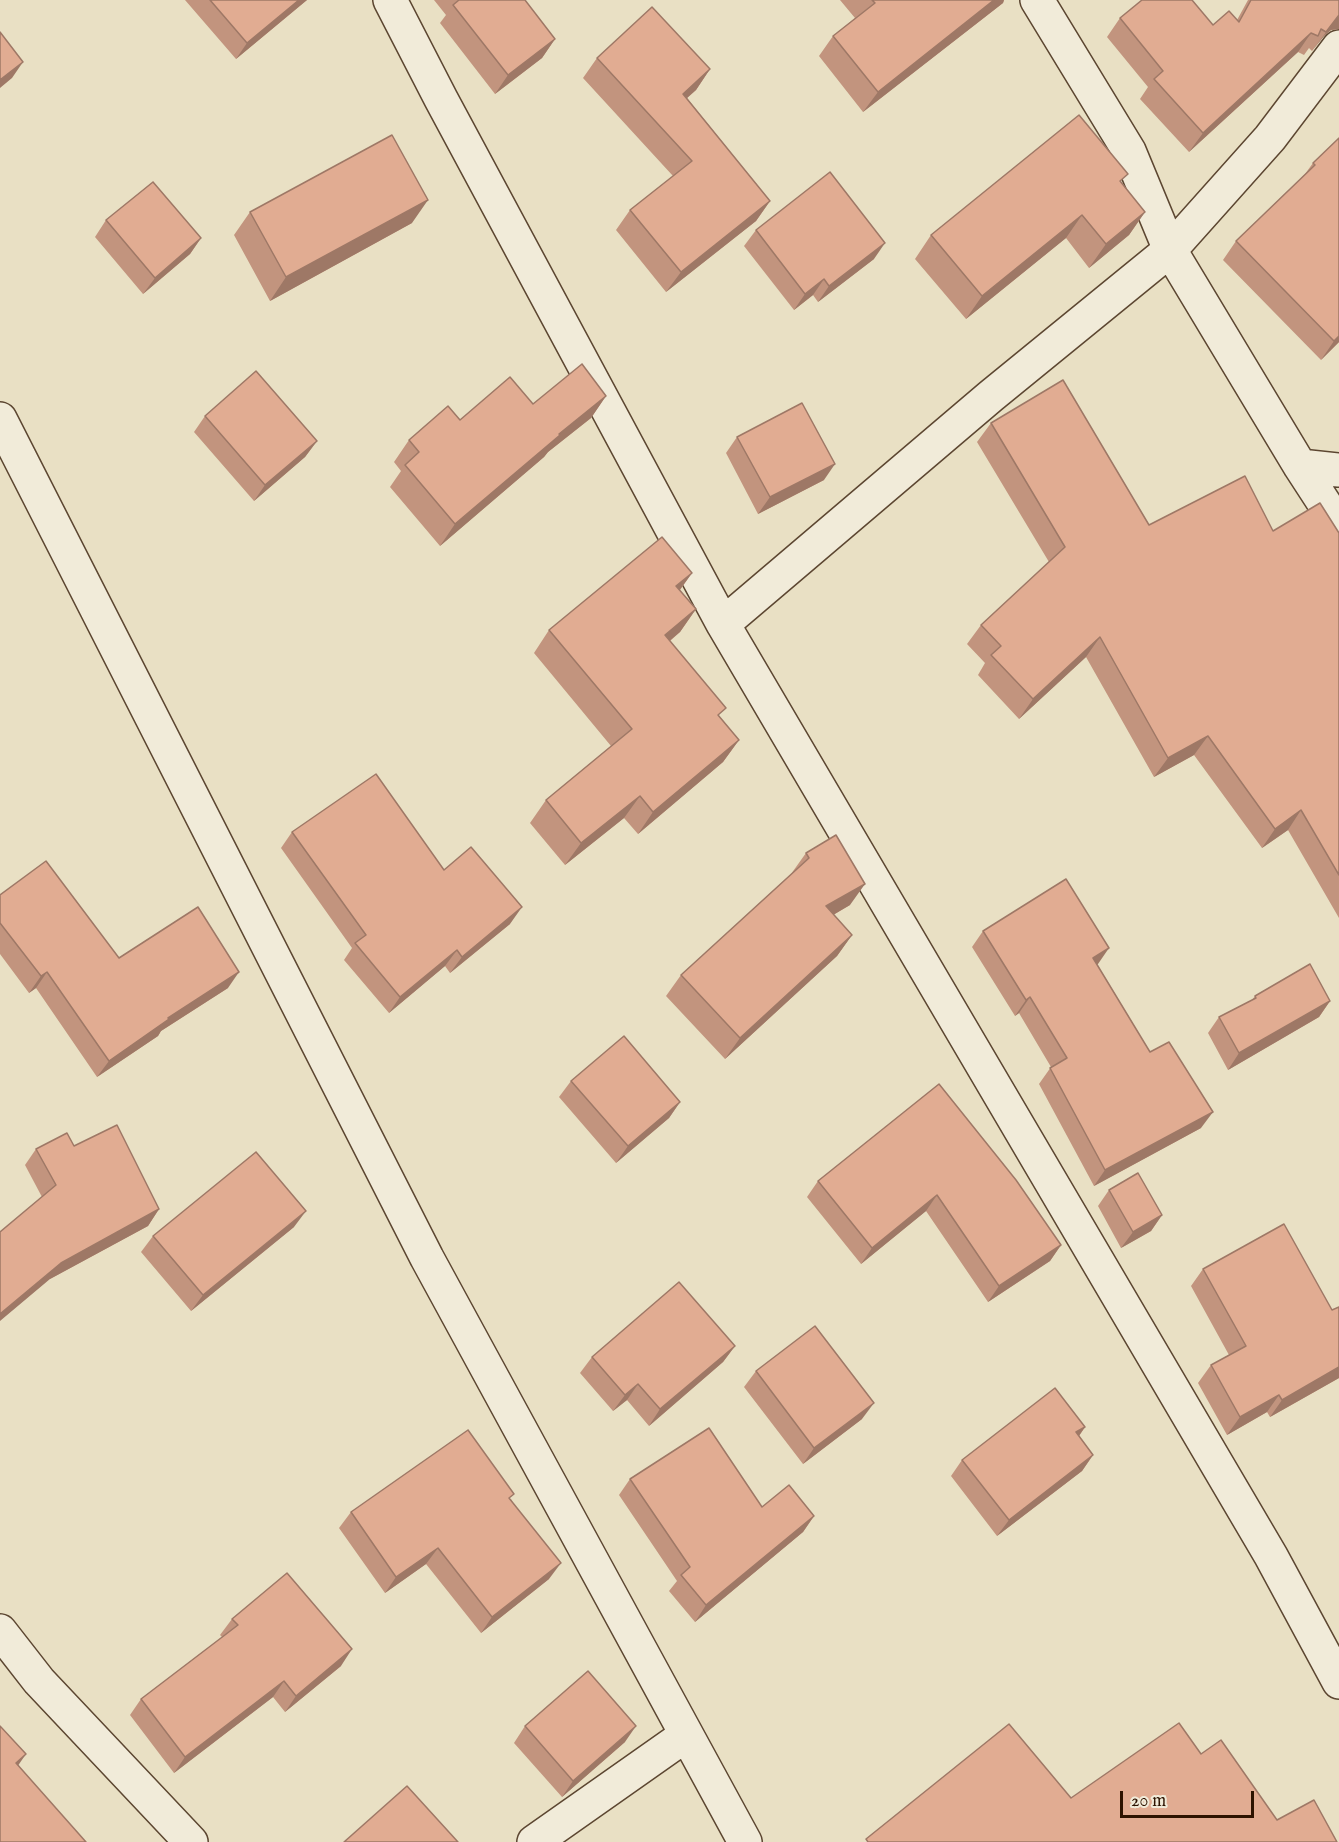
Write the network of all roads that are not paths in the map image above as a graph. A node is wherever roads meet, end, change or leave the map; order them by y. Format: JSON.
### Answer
{"nodes":[{"id":1,"x":390,"y":0,"type":"edge"},
{"id":2,"x":1038,"y":0,"type":"edge"},
{"id":3,"x":1339,"y":47,"type":"edge"},
{"id":4,"x":1170,"y":250,"type":"junction"},
{"id":5,"x":0,"y":420,"type":"edge"},
{"id":6,"x":1300,"y":466,"type":"junction"},
{"id":7,"x":1339,"y":470,"type":"edge"},
{"id":8,"x":1339,"y":526,"type":"edge"},
{"id":9,"x":723,"y":624,"type":"junction"},
{"id":10,"x":0,"y":1631,"type":"edge"},
{"id":11,"x":1339,"y":1682,"type":"edge"},
{"id":12,"x":686,"y":1735,"type":"junction"},
{"id":13,"x":191,"y":1842,"type":"edge"},
{"id":14,"x":534,"y":1842,"type":"edge"},
{"id":15,"x":745,"y":1842,"type":"edge"}],
"edges":[{"from":1,"to":9,"type":"street"},
{"from":2,"to":4,"type":"street"},
{"from":3,"to":4,"type":"street"},
{"from":4,"to":6,"type":"street"},
{"from":4,"to":9,"type":"street"},
{"from":5,"to":12,"type":"street"},
{"from":6,"to":7,"type":"street"},
{"from":6,"to":8,"type":"street"},
{"from":9,"to":11,"type":"street"},
{"from":10,"to":13,"type":"street"},
{"from":12,"to":14,"type":"street"},
{"from":12,"to":15,"type":"street"}]}
